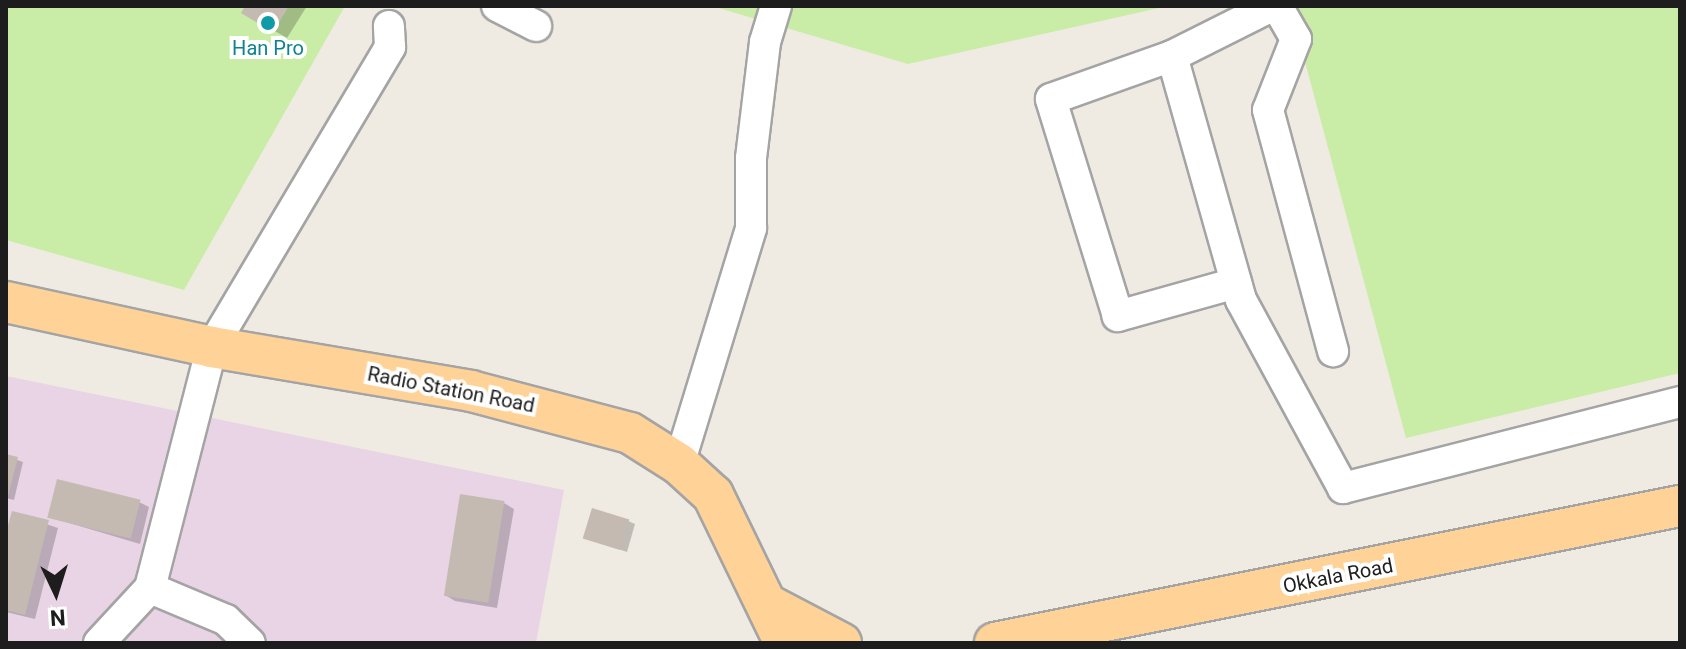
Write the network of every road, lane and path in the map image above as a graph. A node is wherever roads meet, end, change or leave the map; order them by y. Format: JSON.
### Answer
{"nodes":[{"id":1,"x":497,"y":6,"type":"edge"},
{"id":2,"x":776,"y":6,"type":"edge"},
{"id":3,"x":1274,"y":6,"type":"edge"},
{"id":4,"x":396,"y":16,"type":"edge"},
{"id":5,"x":536,"y":26,"type":"dead end"},
{"id":6,"x":1172,"y":56,"type":"junction"},
{"id":7,"x":1236,"y":283,"type":"junction"},
{"id":8,"x":6,"y":302,"type":"edge"},
{"id":9,"x":206,"y":345,"type":"junction"},
{"id":10,"x":1333,"y":351,"type":"dead end"},
{"id":11,"x":1680,"y":402,"type":"edge"},
{"id":12,"x":679,"y":464,"type":"junction"},
{"id":13,"x":1680,"y":506,"type":"edge"},
{"id":14,"x":150,"y":588,"type":"junction"},
{"id":15,"x":779,"y":625,"type":"edge"},
{"id":16,"x":106,"y":640,"type":"edge"},
{"id":17,"x":250,"y":643,"type":"edge"},
{"id":18,"x":841,"y":643,"type":"edge"},
{"id":19,"x":995,"y":643,"type":"edge"}],
"edges":[{"from":1,"to":5,"type":"street"},
{"from":2,"to":12,"type":"street"},
{"from":3,"to":6,"type":"street"},
{"from":3,"to":10,"type":"street"},
{"from":4,"to":9,"type":"street"},
{"from":6,"to":7,"type":"street"},
{"from":6,"to":7,"type":"street"},
{"from":7,"to":11,"type":"street"},
{"from":8,"to":9,"type":"main road","name":"Radio Station Road"},
{"from":9,"to":12,"type":"main road","name":"Radio Station Road"},
{"from":9,"to":14,"type":"street"},
{"from":12,"to":15,"type":"main road","name":"Radio Station Road"},
{"from":13,"to":19,"type":"main road","name":"Okkala Road"},
{"from":14,"to":16,"type":"street"},
{"from":14,"to":17,"type":"street"},
{"from":15,"to":18,"type":"main road"}]}
